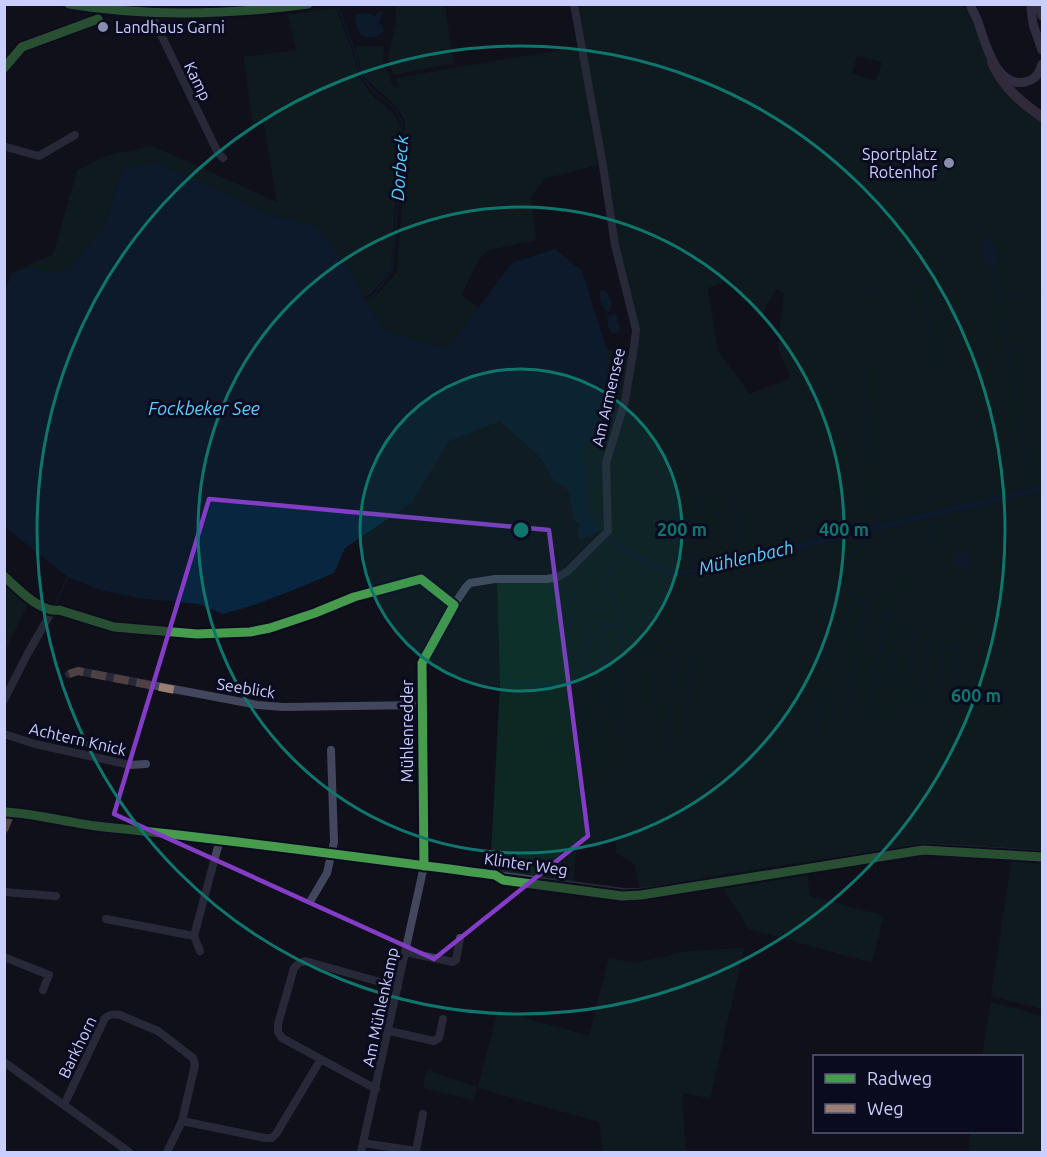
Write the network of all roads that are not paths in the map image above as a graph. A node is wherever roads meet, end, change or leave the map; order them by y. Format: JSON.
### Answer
{"nodes":[{"id":1,"x":69,"y":4,"type":"edge"},
{"id":2,"x":308,"y":4,"type":"edge"},
{"id":3,"x":574,"y":4,"type":"edge"},
{"id":4,"x":972,"y":5,"type":"edge"},
{"id":5,"x":1035,"y":8,"type":"edge"},
{"id":6,"x":175,"y":9,"type":"edge"},
{"id":7,"x":154,"y":14,"type":"junction"},
{"id":8,"x":98,"y":18,"type":"dead end"},
{"id":9,"x":1042,"y":35,"type":"edge"},
{"id":10,"x":1042,"y":50,"type":"edge"},
{"id":11,"x":993,"y":62,"type":"junction"},
{"id":12,"x":1042,"y":64,"type":"edge"},
{"id":13,"x":4,"y":68,"type":"edge"},
{"id":14,"x":1042,"y":117,"type":"edge"},
{"id":15,"x":75,"y":135,"type":"dead end"},
{"id":16,"x":5,"y":148,"type":"edge"},
{"id":17,"x":223,"y":158,"type":"dead end"},
{"id":18,"x":466,"y":587,"type":"joint"},
{"id":19,"x":52,"y":611,"type":"dead end"},
{"id":20,"x":69,"y":674,"type":"dead end"},
{"id":21,"x":4,"y":700,"type":"edge"},
{"id":22,"x":422,"y":705,"type":"junction"},
{"id":23,"x":4,"y":734,"type":"edge"},
{"id":24,"x":331,"y":750,"type":"dead end"},
{"id":25,"x":146,"y":764,"type":"dead end"},
{"id":26,"x":8,"y":812,"type":"edge"},
{"id":27,"x":4,"y":830,"type":"edge"},
{"id":28,"x":220,"y":839,"type":"junction"},
{"id":29,"x":331,"y":853,"type":"junction"},
{"id":30,"x":1042,"y":854,"type":"edge"},
{"id":31,"x":424,"y":866,"type":"junction"},
{"id":32,"x":4,"y":892,"type":"edge"},
{"id":33,"x":56,"y":896,"type":"dead end"},
{"id":34,"x":311,"y":900,"type":"dead end"},
{"id":35,"x":106,"y":919,"type":"dead end"},
{"id":36,"x":195,"y":936,"type":"junction"},
{"id":37,"x":460,"y":938,"type":"dead end"},
{"id":38,"x":200,"y":951,"type":"dead end"},
{"id":39,"x":405,"y":952,"type":"junction"},
{"id":40,"x":4,"y":957,"type":"edge"},
{"id":41,"x":398,"y":987,"type":"junction"},
{"id":42,"x":43,"y":990,"type":"dead end"},
{"id":43,"x":443,"y":1019,"type":"dead end"},
{"id":44,"x":388,"y":1031,"type":"junction"},
{"id":45,"x":321,"y":1059,"type":"junction"},
{"id":46,"x":4,"y":1062,"type":"edge"},
{"id":47,"x":376,"y":1089,"type":"junction"},
{"id":48,"x":64,"y":1105,"type":"junction"},
{"id":49,"x":423,"y":1114,"type":"dead end"},
{"id":50,"x":182,"y":1121,"type":"junction"},
{"id":51,"x":363,"y":1143,"type":"junction"},
{"id":52,"x":129,"y":1152,"type":"edge"},
{"id":53,"x":167,"y":1152,"type":"edge"},
{"id":54,"x":361,"y":1152,"type":"edge"}],
"edges":[{"from":1,"to":7,"type":"main road"},
{"from":2,"to":6,"type":"main road"},
{"from":3,"to":18,"type":"street","name":"Am Armensee"},
{"from":4,"to":11,"type":"main road"},
{"from":5,"to":9,"type":"main road"},
{"from":5,"to":10,"type":"main road"},
{"from":6,"to":7,"type":"main road"},
{"from":7,"to":17,"type":"street","name":"Kamp"},
{"from":8,"to":13,"type":"street"},
{"from":11,"to":12,"type":"main road"},
{"from":11,"to":14,"type":"highway"},
{"from":15,"to":16,"type":"street"},
{"from":18,"to":22,"type":"street","name":"Mühlenredder"},
{"from":19,"to":21,"type":"street"},
{"from":20,"to":22,"type":"street","name":"Seeblick"},
{"from":22,"to":31,"type":"street","name":"Mühlenredder"},
{"from":23,"to":25,"type":"street","name":"Achtern Knick"},
{"from":24,"to":29,"type":"street"},
{"from":26,"to":27,"type":"street"},
{"from":26,"to":28,"type":"street","name":"Klinter Weg"},
{"from":28,"to":29,"type":"street","name":"Klinter Weg"},
{"from":28,"to":36,"type":"street"},
{"from":29,"to":31,"type":"street","name":"Klinter Weg"},
{"from":29,"to":34,"type":"street"},
{"from":30,"to":31,"type":"street","name":"Klinter Weg"},
{"from":31,"to":39,"type":"street","name":"Am Mühlenkamp"},
{"from":32,"to":33,"type":"street"},
{"from":35,"to":36,"type":"street"},
{"from":36,"to":38,"type":"street"},
{"from":37,"to":39,"type":"street"},
{"from":39,"to":41,"type":"street","name":"Am Mühlenkamp"},
{"from":40,"to":42,"type":"street"},
{"from":41,"to":44,"type":"street","name":"Am Mühlenkamp"},
{"from":41,"to":45,"type":"street"},
{"from":43,"to":44,"type":"street"},
{"from":44,"to":47,"type":"street","name":"Am Mühlenkamp"},
{"from":45,"to":47,"type":"street"},
{"from":45,"to":50,"type":"street"},
{"from":46,"to":48,"type":"street"},
{"from":47,"to":51,"type":"street","name":"Am Mühlenkamp"},
{"from":48,"to":50,"type":"street","name":"Barkhorn"},
{"from":48,"to":52,"type":"street"},
{"from":49,"to":51,"type":"street"},
{"from":50,"to":53,"type":"street","name":"Barkhorn"},
{"from":51,"to":54,"type":"street","name":"Am Mühlenkamp"}]}
